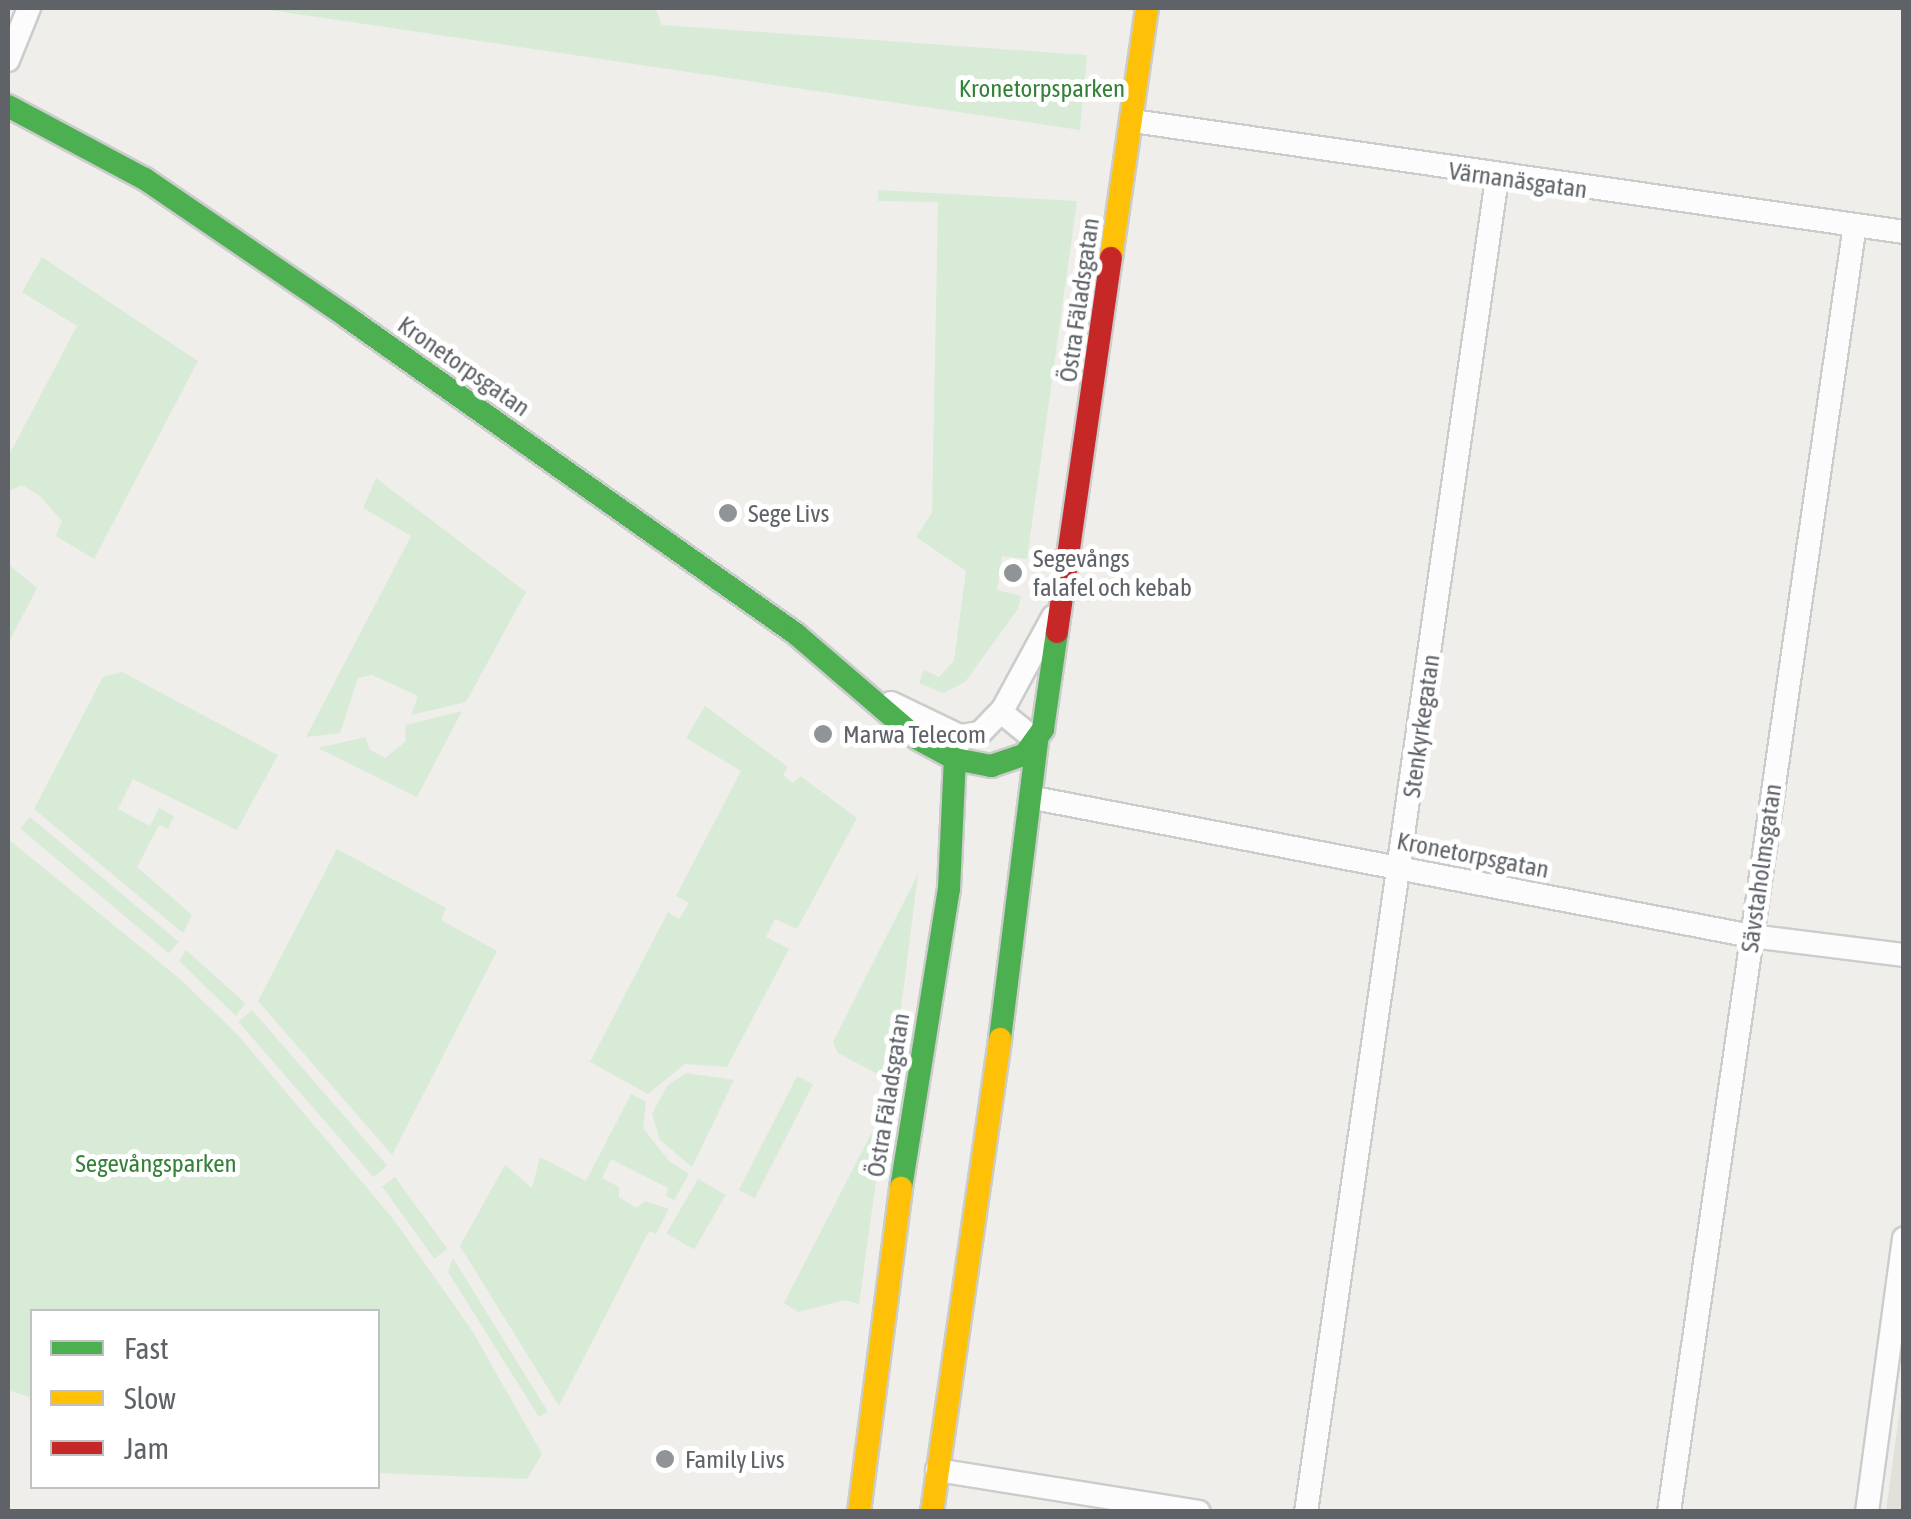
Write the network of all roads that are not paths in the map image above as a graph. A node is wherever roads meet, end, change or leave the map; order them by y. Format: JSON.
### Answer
{"nodes":[{"id":1,"x":29,"y":8,"type":"edge"},
{"id":2,"x":1147,"y":8,"type":"edge"},
{"id":3,"x":8,"y":60,"type":"edge"},
{"id":4,"x":8,"y":106,"type":"edge"},
{"id":5,"x":1133,"y":121,"type":"junction"},
{"id":6,"x":1497,"y":178,"type":"junction"},
{"id":7,"x":1854,"y":224,"type":"junction"},
{"id":8,"x":1904,"y":232,"type":"edge"},
{"id":9,"x":1062,"y":600,"type":"junction"},
{"id":10,"x":1000,"y":712,"type":"junction"},
{"id":11,"x":1037,"y":741,"type":"junction"},
{"id":12,"x":958,"y":748,"type":"junction"},
{"id":13,"x":1034,"y":798,"type":"junction"},
{"id":14,"x":1402,"y":870,"type":"junction"},
{"id":15,"x":1750,"y":936,"type":"junction"},
{"id":16,"x":1904,"y":955,"type":"edge"},
{"id":17,"x":1904,"y":1238,"type":"edge"},
{"id":18,"x":937,"y":1470,"type":"junction"},
{"id":19,"x":859,"y":1512,"type":"edge"},
{"id":20,"x":932,"y":1512,"type":"edge"},
{"id":21,"x":1198,"y":1512,"type":"edge"},
{"id":22,"x":1306,"y":1512,"type":"edge"},
{"id":23,"x":1669,"y":1512,"type":"edge"},
{"id":24,"x":1868,"y":1512,"type":"edge"}],
"edges":[{"from":1,"to":3,"type":"street"},
{"from":2,"to":5,"type":"street","name":"Östra Fäladsgatan"},
{"from":4,"to":12,"type":"street","name":"Kronetorpsgatan"},
{"from":5,"to":6,"type":"street","name":"Värnanäsgatan"},
{"from":5,"to":9,"type":"street","name":"Östra Fäladsgatan"},
{"from":6,"to":7,"type":"street","name":"Värnanäsgatan"},
{"from":6,"to":14,"type":"street","name":"Stenkyrkegatan"},
{"from":7,"to":8,"type":"street","name":"Värnanäsgatan"},
{"from":7,"to":15,"type":"street","name":"Sävstaholmsgatan"},
{"from":9,"to":10,"type":"street","name":"Östra Fäladsgatan"},
{"from":9,"to":11,"type":"street","name":"Östra Fäladsgatan"},
{"from":10,"to":11,"type":"street"},
{"from":10,"to":12,"type":"street"},
{"from":11,"to":12,"type":"street","name":"Kronetorpsgatan"},
{"from":11,"to":13,"type":"street","name":"Östra Fäladsgatan"},
{"from":12,"to":19,"type":"street","name":"Östra Fäladsgatan"},
{"from":13,"to":14,"type":"street","name":"Kronetorpsgatan"},
{"from":13,"to":18,"type":"street","name":"Östra Fäladsgatan"},
{"from":14,"to":15,"type":"street","name":"Kronetorpsgatan"},
{"from":14,"to":22,"type":"street","name":"Stenkyrkegatan"},
{"from":15,"to":16,"type":"street","name":"Kronetorpsgatan"},
{"from":15,"to":23,"type":"street","name":"Sävstaholmsgatan"},
{"from":17,"to":24,"type":"street"},
{"from":18,"to":20,"type":"street","name":"Östra Fäladsgatan"},
{"from":18,"to":21,"type":"street"}]}
